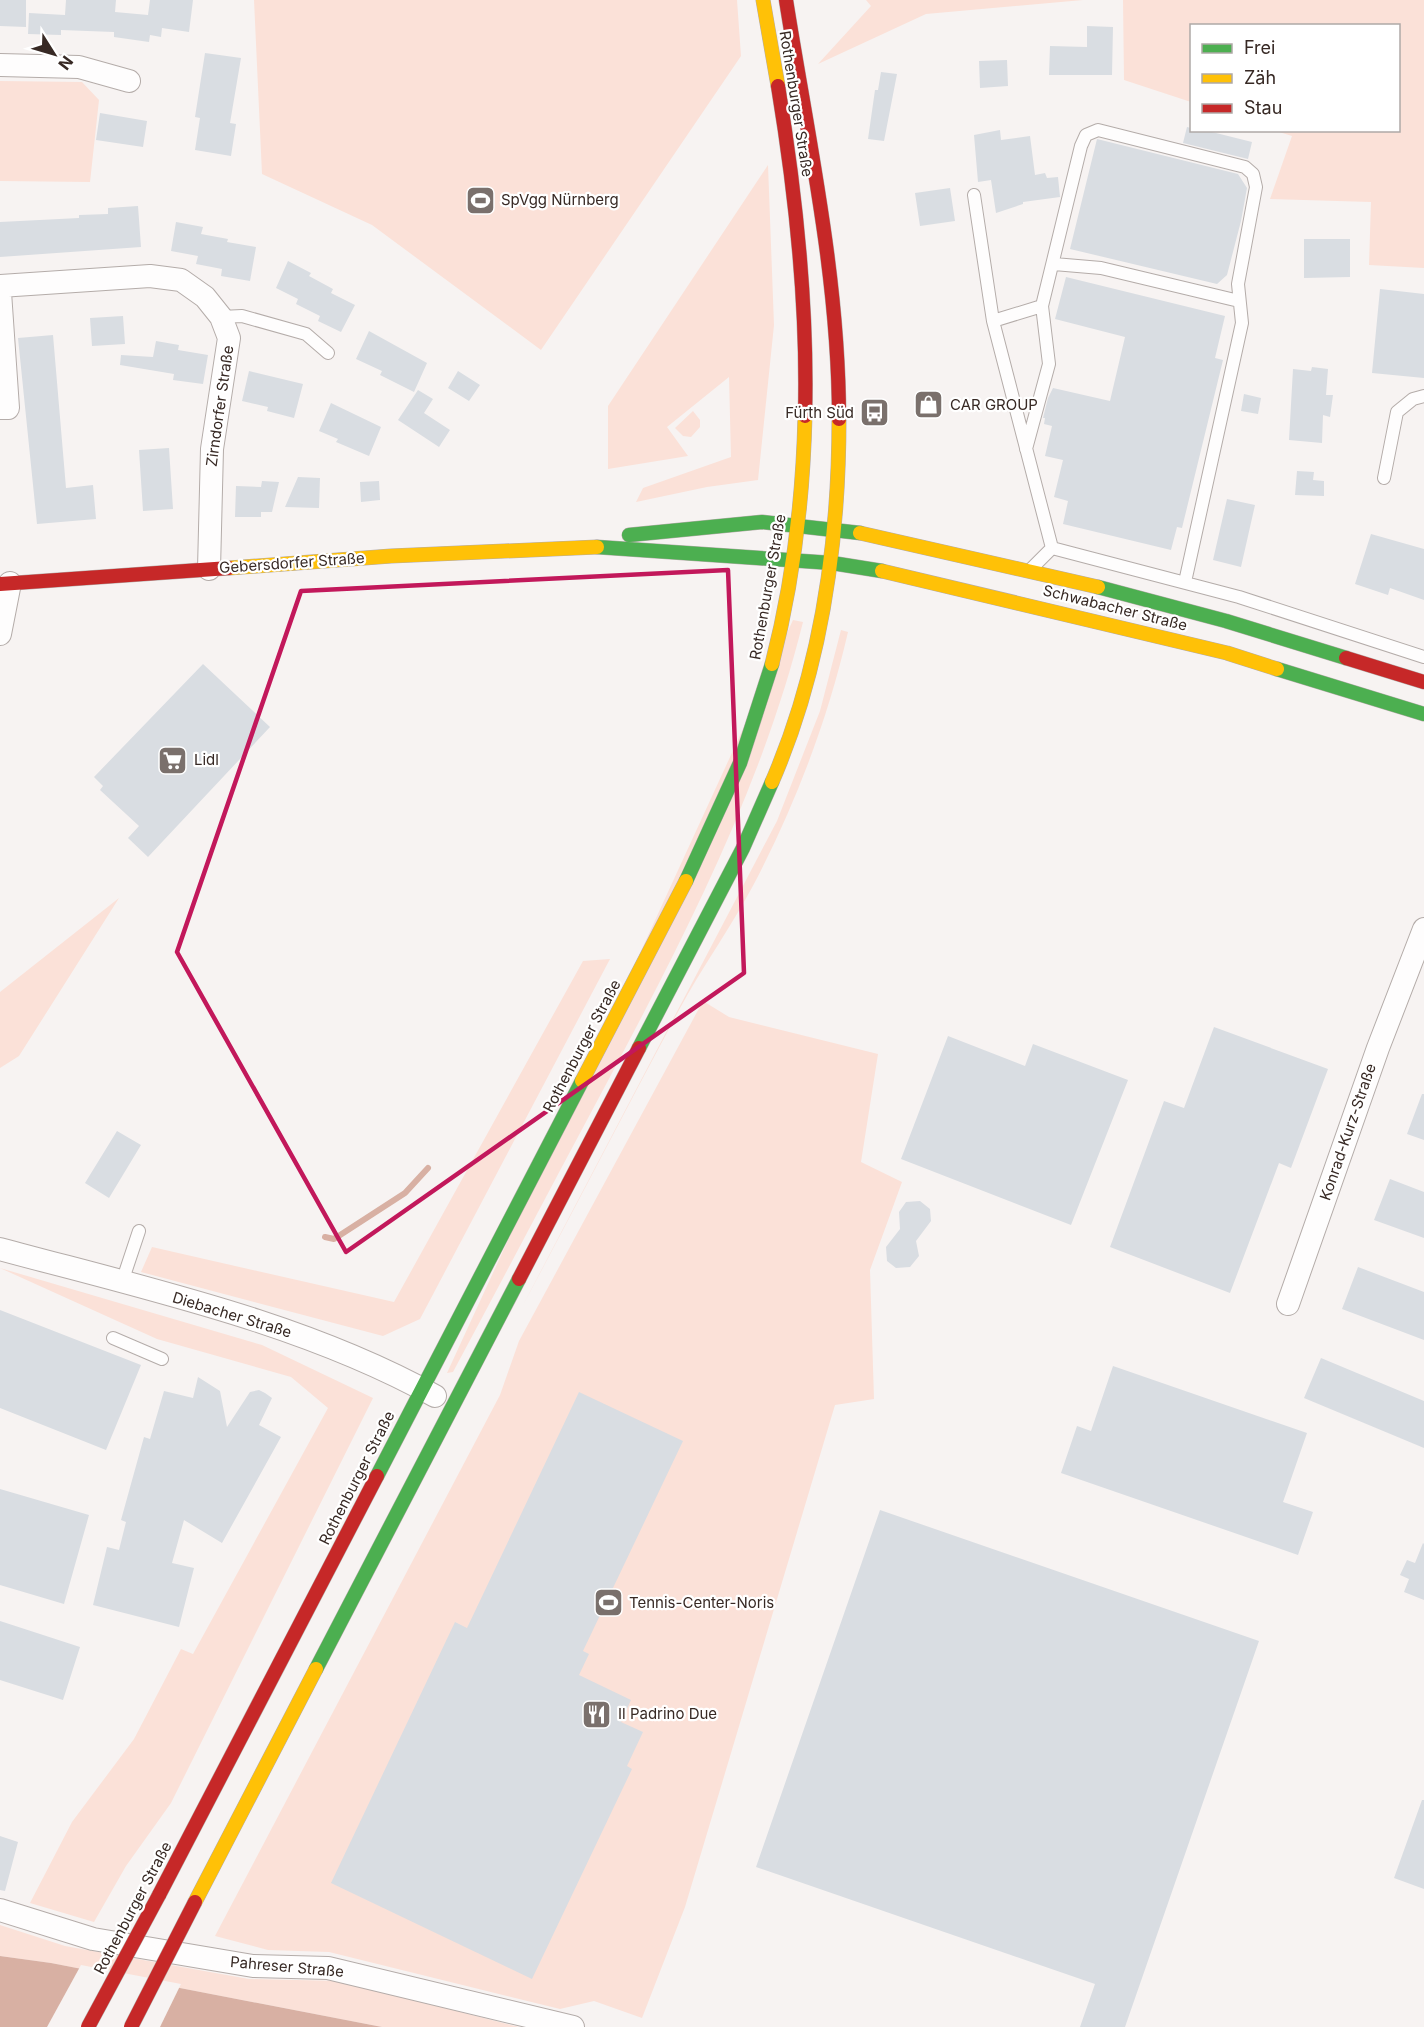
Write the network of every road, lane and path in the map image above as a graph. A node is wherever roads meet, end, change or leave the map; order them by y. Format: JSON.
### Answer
{"nodes":[{"id":1,"x":763,"y":0,"type":"edge"},
{"id":2,"x":786,"y":0,"type":"edge"},
{"id":3,"x":0,"y":65,"type":"edge"},
{"id":4,"x":129,"y":81,"type":"dead end"},
{"id":5,"x":974,"y":195,"type":"dead end"},
{"id":6,"x":1054,"y":264,"type":"junction"},
{"id":7,"x":0,"y":286,"type":"edge"},
{"id":8,"x":0,"y":292,"type":"edge"},
{"id":9,"x":1239,"y":301,"type":"junction"},
{"id":10,"x":1042,"y":306,"type":"junction"},
{"id":11,"x":221,"y":317,"type":"junction"},
{"id":12,"x":993,"y":321,"type":"junction"},
{"id":13,"x":327,"y":353,"type":"dead end"},
{"id":14,"x":1424,"y":396,"type":"edge"},
{"id":15,"x":4,"y":408,"type":"edge"},
{"id":16,"x":1026,"y":450,"type":"junction"},
{"id":17,"x":1384,"y":478,"type":"dead end"},
{"id":18,"x":796,"y":524,"type":"junction"},
{"id":19,"x":836,"y":528,"type":"junction"},
{"id":20,"x":584,"y":546,"type":"junction"},
{"id":21,"x":1052,"y":548,"type":"junction"},
{"id":22,"x":792,"y":560,"type":"junction"},
{"id":23,"x":832,"y":563,"type":"junction"},
{"id":24,"x":209,"y":569,"type":"junction"},
{"id":25,"x":1030,"y":570,"type":"junction"},
{"id":26,"x":1185,"y":582,"type":"junction"},
{"id":27,"x":5,"y":584,"type":"edge"},
{"id":28,"x":0,"y":634,"type":"edge"},
{"id":29,"x":1424,"y":657,"type":"edge"},
{"id":30,"x":1424,"y":682,"type":"edge"},
{"id":31,"x":1424,"y":714,"type":"edge"},
{"id":32,"x":1424,"y":913,"type":"edge"},
{"id":33,"x":1424,"y":929,"type":"edge"},
{"id":34,"x":1411,"y":960,"type":"junction"},
{"id":35,"x":139,"y":1231,"type":"dead end"},
{"id":36,"x":0,"y":1249,"type":"edge"},
{"id":37,"x":123,"y":1282,"type":"junction"},
{"id":38,"x":1288,"y":1304,"type":"dead end"},
{"id":39,"x":112,"y":1338,"type":"dead end"},
{"id":40,"x":162,"y":1359,"type":"dead end"},
{"id":41,"x":422,"y":1389,"type":"junction"},
{"id":42,"x":453,"y":1407,"type":"junction"},
{"id":43,"x":0,"y":1910,"type":"edge"},
{"id":44,"x":88,"y":2027,"type":"edge"},
{"id":45,"x":131,"y":2027,"type":"edge"},
{"id":46,"x":573,"y":2027,"type":"edge"}],
"edges":[{"from":1,"to":18,"type":"main road","name":"Rothenburger Straße"},
{"from":2,"to":19,"type":"main road","name":"Rothenburger Straße"},
{"from":3,"to":4,"type":"street"},
{"from":5,"to":12,"type":"lane"},
{"from":6,"to":9,"type":"lane"},
{"from":6,"to":9,"type":"lane"},
{"from":6,"to":10,"type":"lane"},
{"from":7,"to":11,"type":"street","name":"Zirndorfer Straße"},
{"from":8,"to":15,"type":"street"},
{"from":9,"to":26,"type":"lane"},
{"from":10,"to":12,"type":"lane"},
{"from":10,"to":16,"type":"lane"},
{"from":11,"to":13,"type":"lane"},
{"from":11,"to":24,"type":"street","name":"Zirndorfer Straße"},
{"from":12,"to":16,"type":"lane"},
{"from":14,"to":17,"type":"lane"},
{"from":16,"to":21,"type":"lane"},
{"from":18,"to":19,"type":"main road","name":"Schwabacher Straße"},
{"from":18,"to":20,"type":"main road","name":"Gebersdorfer Straße"},
{"from":18,"to":22,"type":"main road","name":"Rothenburger Straße"},
{"from":19,"to":23,"type":"main road","name":"Rothenburger Straße"},
{"from":19,"to":25,"type":"main road","name":"Schwabacher Straße"},
{"from":20,"to":22,"type":"main road","name":"Gebersdorfer Straße"},
{"from":20,"to":24,"type":"main road","name":"Gebersdorfer Straße"},
{"from":21,"to":25,"type":"lane"},
{"from":21,"to":26,"type":"lane"},
{"from":22,"to":23,"type":"main road","name":"Schwabacher Straße"},
{"from":22,"to":41,"type":"main road","name":"Rothenburger Straße"},
{"from":23,"to":31,"type":"main road","name":"Schwabacher Straße"},
{"from":23,"to":42,"type":"main road","name":"Rothenburger Straße"},
{"from":24,"to":27,"type":"main road","name":"Gebersdorfer Straße"},
{"from":25,"to":30,"type":"main road","name":"Schwabacher Straße"},
{"from":26,"to":29,"type":"lane"},
{"from":27,"to":28,"type":"street"},
{"from":32,"to":34,"type":"street","name":"Konrad-Kurz-Straße"},
{"from":33,"to":34,"type":"street","name":"Konrad-Kurz-Straße"},
{"from":34,"to":38,"type":"street","name":"Konrad-Kurz-Straße"},
{"from":35,"to":37,"type":"lane"},
{"from":36,"to":37,"type":"street","name":"Diebacher Straße"},
{"from":37,"to":41,"type":"street","name":"Diebacher Straße"},
{"from":39,"to":40,"type":"lane"},
{"from":41,"to":42,"type":"street","name":"Diebacher Straße"},
{"from":41,"to":44,"type":"main road","name":"Rothenburger Straße","bridge":true},
{"from":42,"to":45,"type":"main road","name":"Rothenburger Straße","bridge":true},
{"from":43,"to":46,"type":"street","name":"Pahreser Straße"}]}
